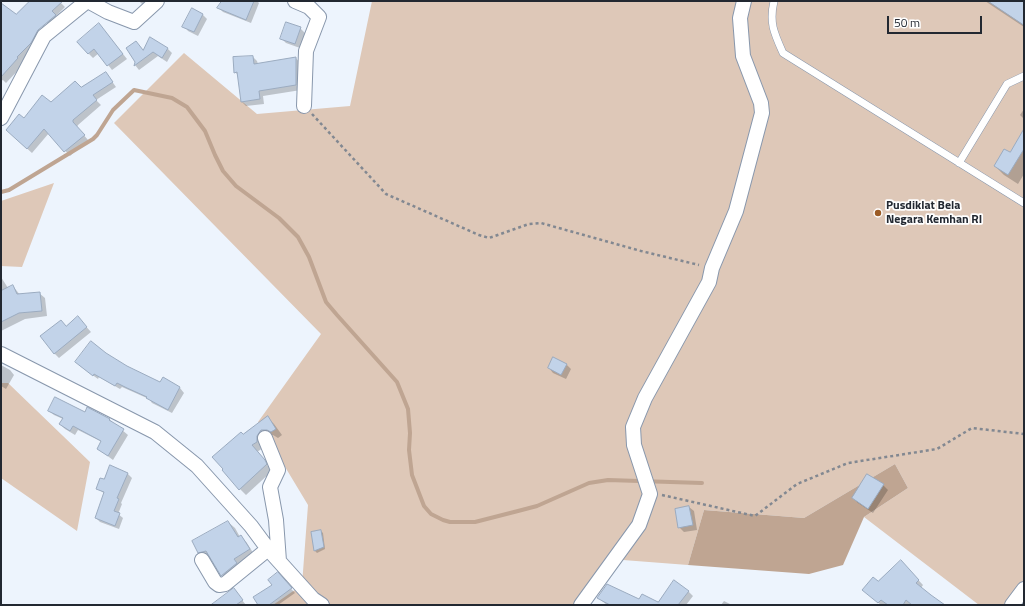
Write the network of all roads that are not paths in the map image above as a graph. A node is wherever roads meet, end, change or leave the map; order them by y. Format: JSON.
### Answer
{"nodes":[{"id":1,"x":87,"y":1,"type":"edge"},
{"id":2,"x":157,"y":1,"type":"edge"},
{"id":3,"x":295,"y":1,"type":"edge"},
{"id":4,"x":744,"y":1,"type":"edge"},
{"id":5,"x":774,"y":1,"type":"edge"},
{"id":6,"x":1024,"y":76,"type":"edge"},
{"id":7,"x":304,"y":106,"type":"road end"},
{"id":8,"x":1,"y":118,"type":"edge"},
{"id":9,"x":959,"y":163,"type":"junction"},
{"id":10,"x":1024,"y":203,"type":"edge"},
{"id":11,"x":1,"y":354,"type":"edge"},
{"id":12,"x":265,"y":438,"type":"dead end"},
{"id":13,"x":268,"y":549,"type":"junction"},
{"id":14,"x":202,"y":560,"type":"dead end"},
{"id":15,"x":279,"y":561,"type":"junction"},
{"id":16,"x":1024,"y":589,"type":"edge"},
{"id":17,"x":322,"y":605,"type":"edge"},
{"id":18,"x":581,"y":605,"type":"edge"},
{"id":19,"x":1012,"y":605,"type":"edge"}],
"edges":[{"from":1,"to":2,"type":"street"},
{"from":1,"to":8,"type":"street"},
{"from":3,"to":7,"type":"street"},
{"from":4,"to":18,"type":"street"},
{"from":5,"to":9,"type":"lane"},
{"from":6,"to":9,"type":"lane"},
{"from":9,"to":10,"type":"lane"},
{"from":11,"to":13,"type":"street"},
{"from":12,"to":15,"type":"street"},
{"from":13,"to":14,"type":"street"},
{"from":13,"to":15,"type":"street"},
{"from":15,"to":17,"type":"street"},
{"from":16,"to":19,"type":"street"}]}
